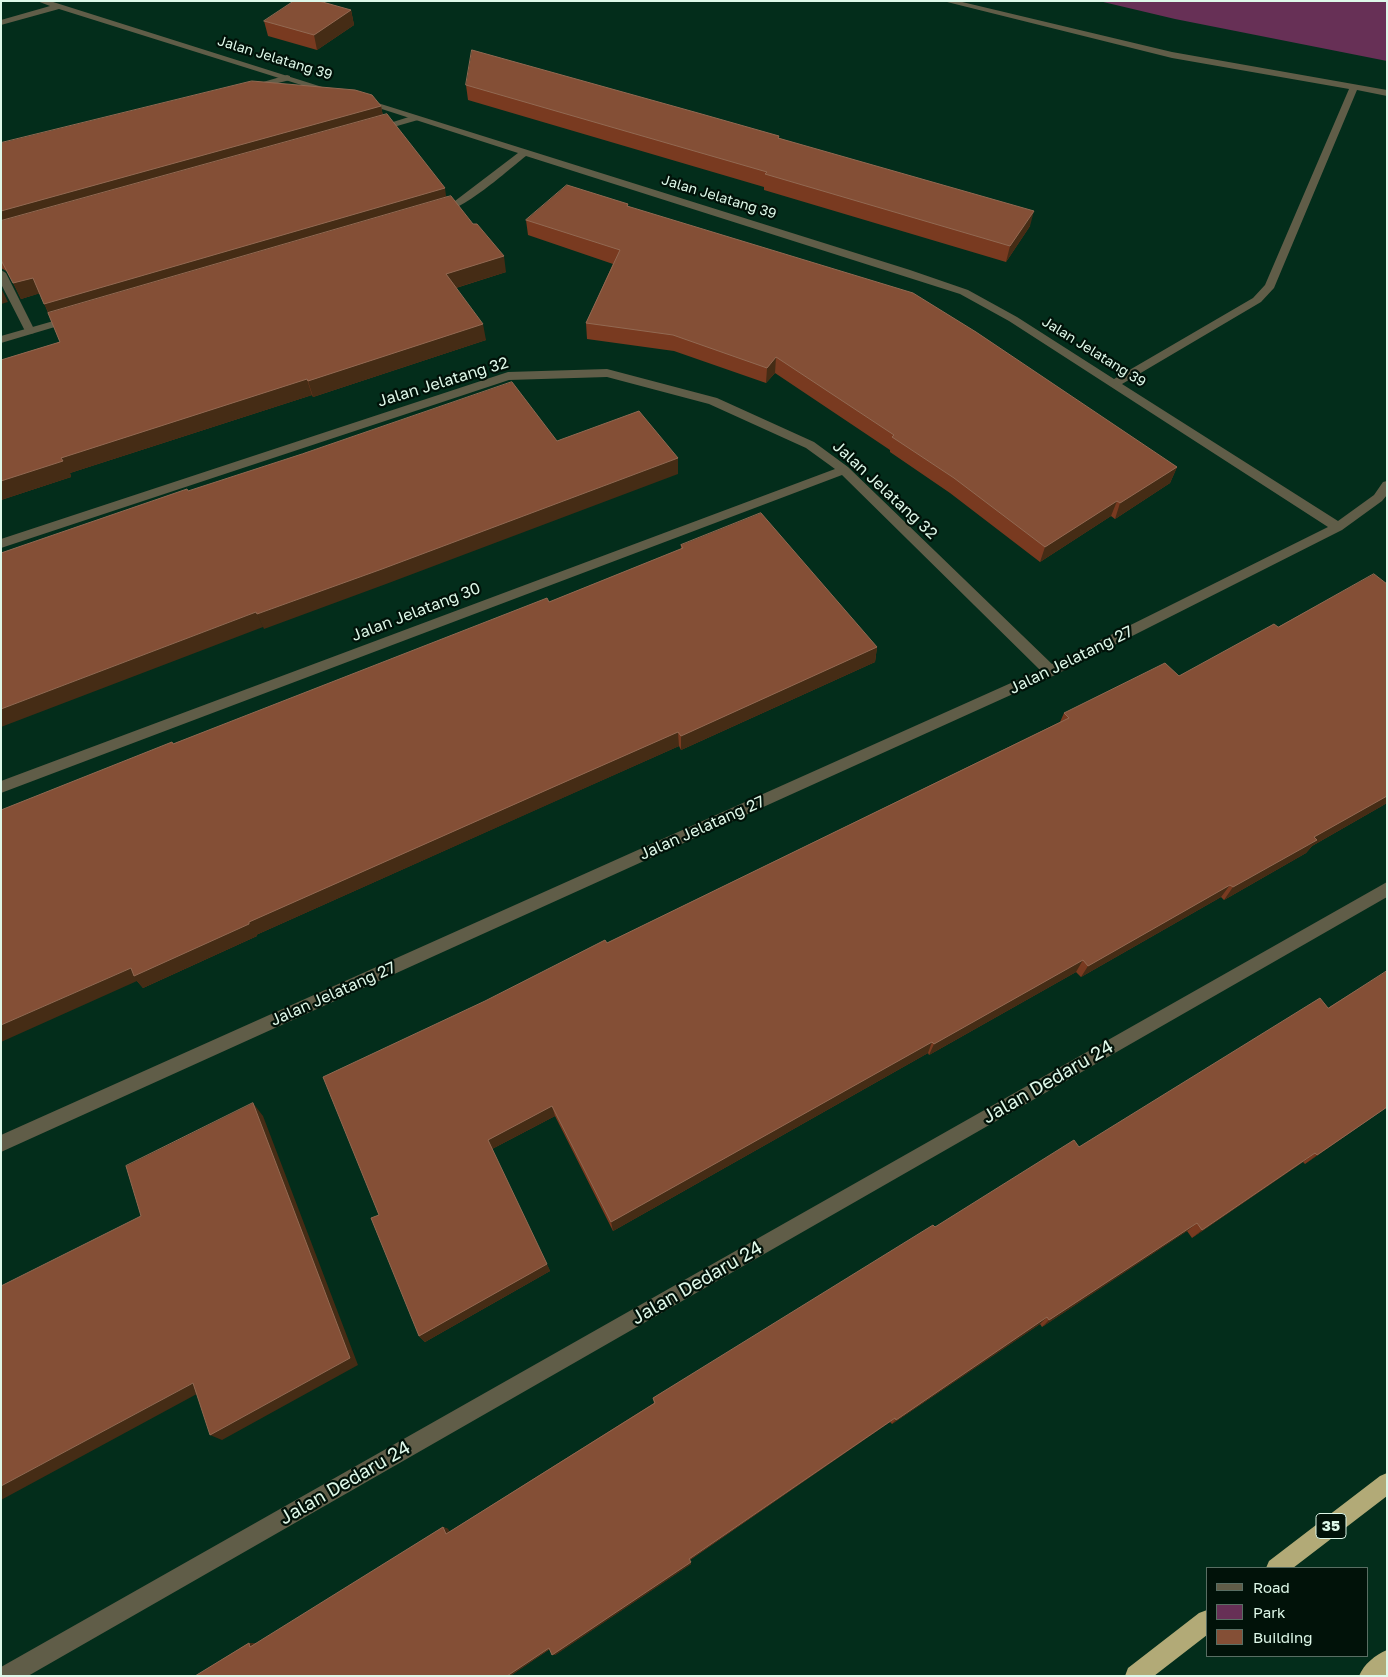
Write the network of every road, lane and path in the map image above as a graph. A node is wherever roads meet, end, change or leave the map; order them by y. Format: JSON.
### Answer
{"nodes":[{"id":1,"x":41,"y":1,"type":"edge"},
{"id":2,"x":947,"y":1,"type":"edge"},
{"id":3,"x":57,"y":6,"type":"junction"},
{"id":4,"x":1,"y":23,"type":"edge"},
{"id":5,"x":287,"y":78,"type":"junction"},
{"id":6,"x":1354,"y":87,"type":"junction"},
{"id":7,"x":239,"y":90,"type":"edge"},
{"id":8,"x":1387,"y":92,"type":"edge"},
{"id":9,"x":416,"y":118,"type":"junction"},
{"id":10,"x":368,"y":131,"type":"edge"},
{"id":11,"x":525,"y":152,"type":"junction"},
{"id":12,"x":427,"y":214,"type":"edge"},
{"id":13,"x":1,"y":273,"type":"edge"},
{"id":14,"x":77,"y":318,"type":"edge"},
{"id":15,"x":30,"y":332,"type":"junction"},
{"id":16,"x":1,"y":340,"type":"edge"},
{"id":17,"x":1115,"y":383,"type":"junction"},
{"id":18,"x":844,"y":470,"type":"junction"},
{"id":19,"x":1387,"y":485,"type":"edge"},
{"id":20,"x":1338,"y":527,"type":"junction"},
{"id":21,"x":1,"y":544,"type":"edge"},
{"id":22,"x":1050,"y":671,"type":"junction"},
{"id":23,"x":1,"y":787,"type":"edge"},
{"id":24,"x":1387,"y":890,"type":"edge"},
{"id":25,"x":1,"y":1144,"type":"edge"},
{"id":26,"x":1387,"y":1483,"type":"edge"},
{"id":27,"x":1277,"y":1567,"type":"edge"},
{"id":28,"x":1206,"y":1622,"type":"edge"},
{"id":29,"x":1387,"y":1661,"type":"edge"},
{"id":30,"x":6,"y":1676,"type":"edge"},
{"id":31,"x":1136,"y":1676,"type":"edge"},
{"id":32,"x":1370,"y":1676,"type":"edge"}],
"edges":[{"from":1,"to":3,"type":"street","name":"Jalan Jelatang 39"},
{"from":2,"to":6,"type":"street"},
{"from":3,"to":4,"type":"street"},
{"from":3,"to":5,"type":"street","name":"Jalan Jelatang 39"},
{"from":5,"to":7,"type":"street"},
{"from":5,"to":9,"type":"street","name":"Jalan Jelatang 39"},
{"from":6,"to":8,"type":"street"},
{"from":6,"to":17,"type":"street"},
{"from":9,"to":10,"type":"street"},
{"from":9,"to":11,"type":"street","name":"Jalan Jelatang 39"},
{"from":11,"to":12,"type":"street"},
{"from":11,"to":17,"type":"street","name":"Jalan Jelatang 39"},
{"from":13,"to":15,"type":"street"},
{"from":14,"to":15,"type":"street"},
{"from":15,"to":16,"type":"street"},
{"from":17,"to":20,"type":"street","name":"Jalan Jelatang 39"},
{"from":18,"to":21,"type":"street","name":"Jalan Jelatang 32"},
{"from":18,"to":22,"type":"street","name":"Jalan Jelatang 32"},
{"from":18,"to":23,"type":"street","name":"Jalan Jelatang 30"},
{"from":19,"to":20,"type":"street","name":"Jalan Jelatang 27"},
{"from":20,"to":22,"type":"street","name":"Jalan Jelatang 27"},
{"from":22,"to":25,"type":"street","name":"Jalan Jelatang 27"},
{"from":24,"to":30,"type":"street","name":"Jalan Dedaru 24"},
{"from":26,"to":27,"type":"highway","number":"35"},
{"from":28,"to":31,"type":"highway"},
{"from":29,"to":32,"type":"highway"}]}
